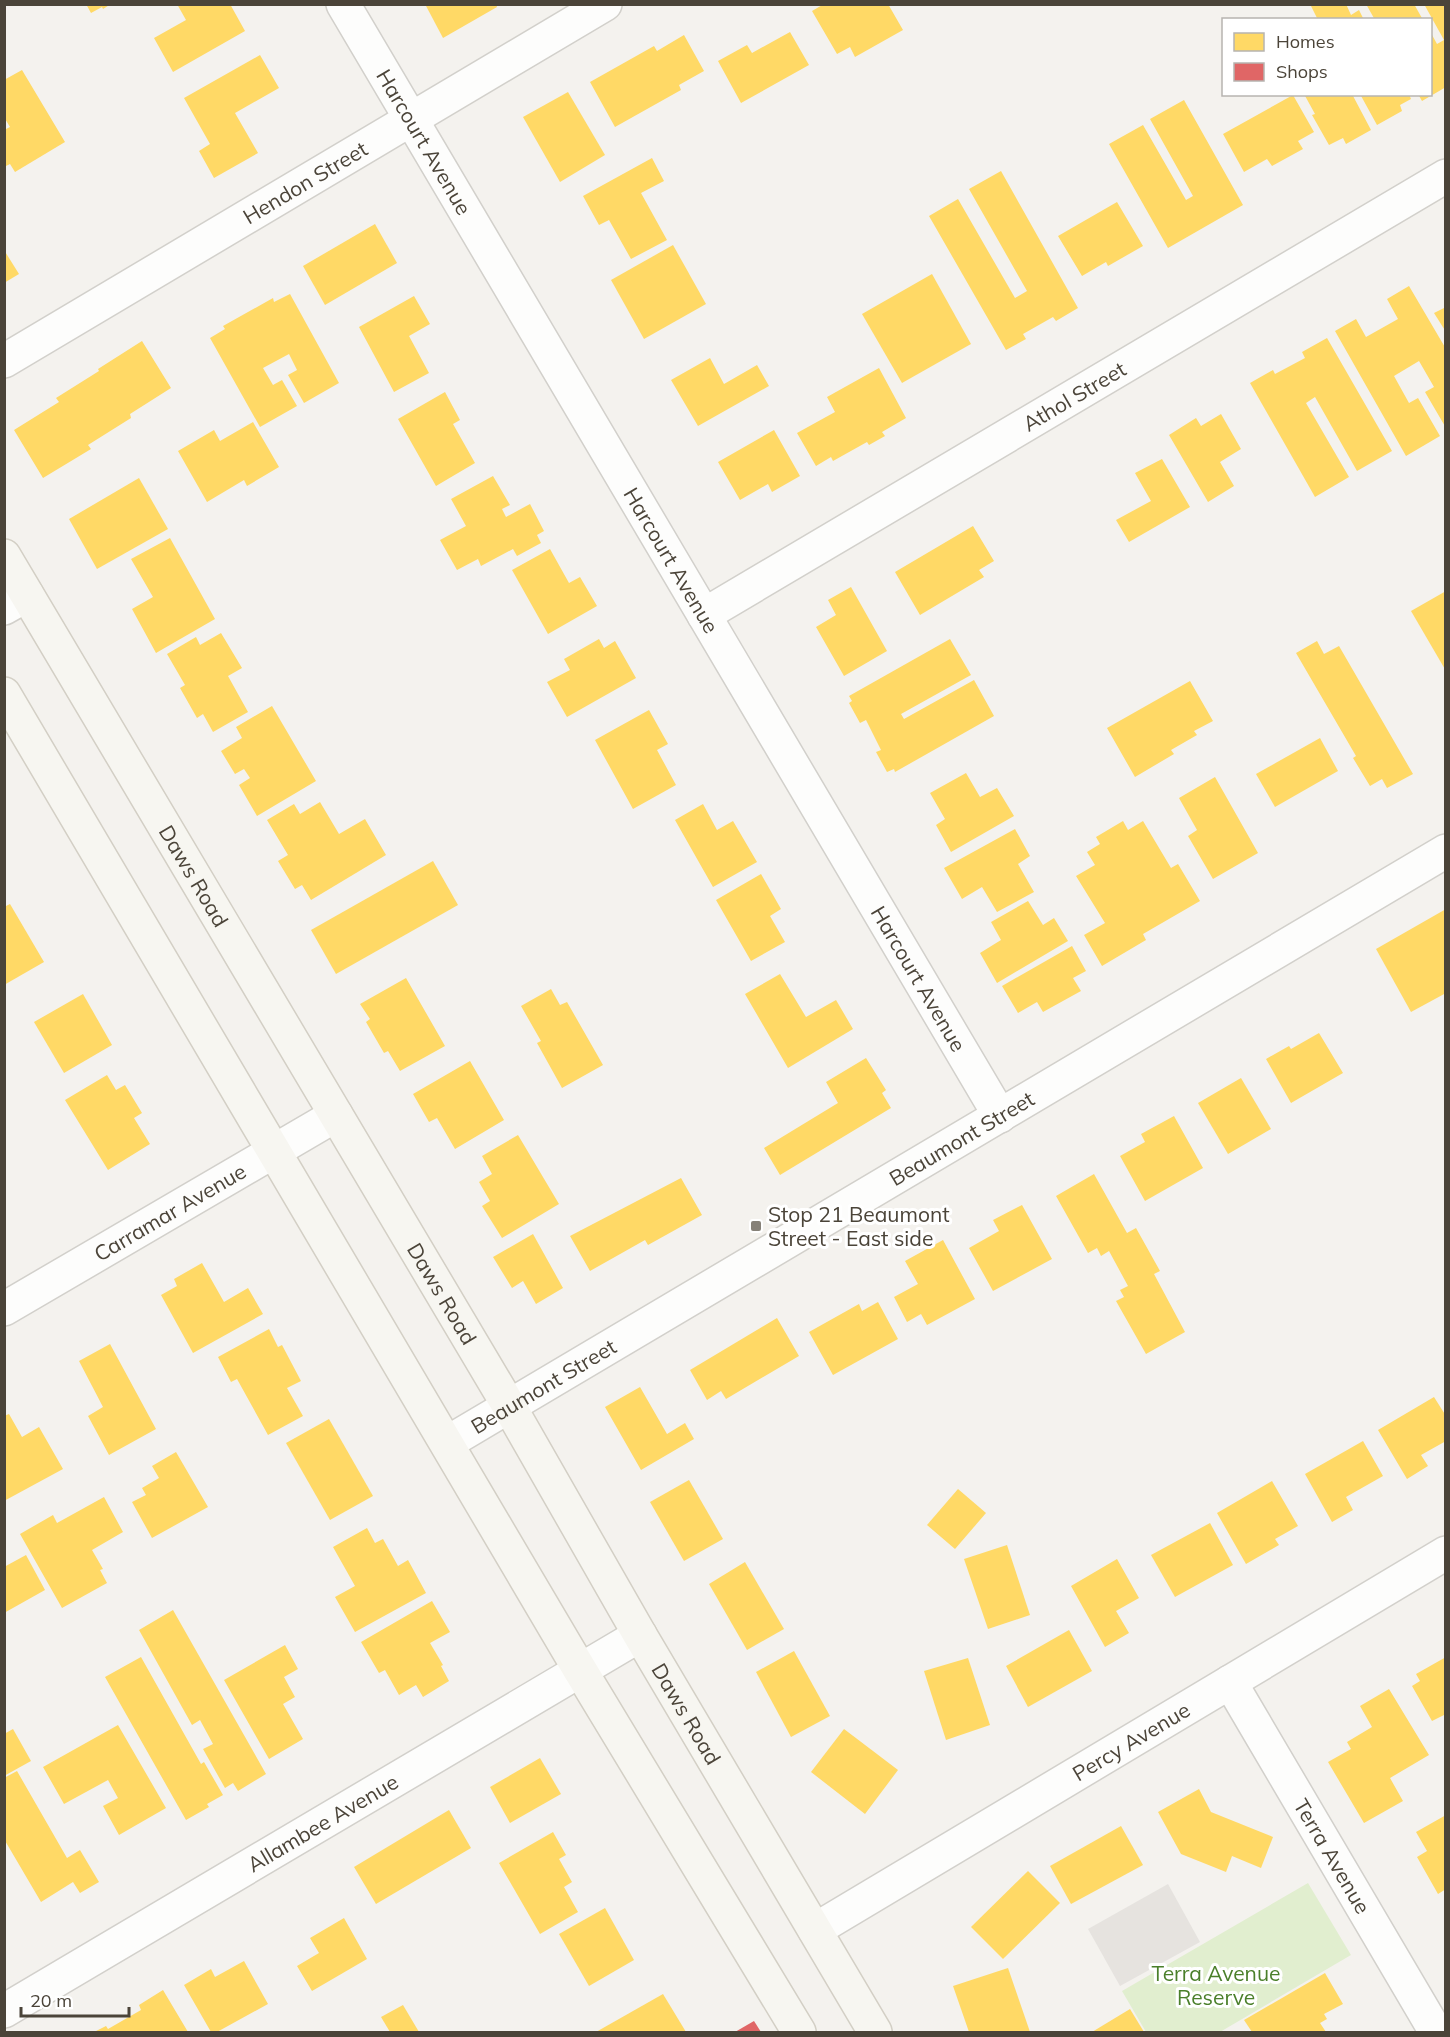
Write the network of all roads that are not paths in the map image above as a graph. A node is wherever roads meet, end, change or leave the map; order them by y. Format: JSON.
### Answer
{"nodes":[{"id":1,"x":343,"y":4,"type":"edge"},
{"id":2,"x":605,"y":4,"type":"edge"},
{"id":3,"x":411,"y":120,"type":"junction"},
{"id":4,"x":1446,"y":176,"type":"edge"},
{"id":5,"x":4,"y":361,"type":"edge"},
{"id":6,"x":4,"y":556,"type":"edge"},
{"id":7,"x":16,"y":601,"type":"edge"},
{"id":8,"x":704,"y":615,"type":"junction"},
{"id":9,"x":4,"y":694,"type":"edge"},
{"id":10,"x":1446,"y":851,"type":"edge"},
{"id":11,"x":336,"y":1114,"type":"junction"},
{"id":12,"x":1000,"y":1116,"type":"junction"},
{"id":13,"x":274,"y":1150,"type":"junction"},
{"id":14,"x":4,"y":1309,"type":"edge"},
{"id":15,"x":509,"y":1406,"type":"junction"},
{"id":16,"x":447,"y":1443,"type":"junction"},
{"id":17,"x":1446,"y":1553,"type":"edge"},
{"id":18,"x":640,"y":1635,"type":"junction"},
{"id":19,"x":580,"y":1670,"type":"junction"},
{"id":20,"x":1230,"y":1682,"type":"junction"},
{"id":21,"x":815,"y":1930,"type":"junction"},
{"id":22,"x":4,"y":2011,"type":"edge"},
{"id":23,"x":798,"y":2032,"type":"edge"},
{"id":24,"x":875,"y":2032,"type":"edge"},
{"id":25,"x":1436,"y":2032,"type":"edge"}],
"edges":[{"from":1,"to":3,"type":"street","name":"Harcourt Avenue"},
{"from":2,"to":3,"type":"street","name":"Hendon Street"},
{"from":3,"to":5,"type":"street","name":"Hendon Street"},
{"from":3,"to":8,"type":"street","name":"Harcourt Avenue"},
{"from":4,"to":8,"type":"street","name":"Athol Street"},
{"from":6,"to":7,"type":"main road","name":"Daws Road"},
{"from":7,"to":11,"type":"main road","name":"Daws Road"},
{"from":8,"to":12,"type":"street","name":"Harcourt Avenue"},
{"from":9,"to":13,"type":"main road"},
{"from":10,"to":12,"type":"street","name":"Beaumont Street"},
{"from":11,"to":13,"type":"street","name":"Carramar Avenue"},
{"from":11,"to":15,"type":"main road","name":"Daws Road"},
{"from":12,"to":15,"type":"street","name":"Beaumont Street"},
{"from":13,"to":14,"type":"street","name":"Carramar Avenue"},
{"from":13,"to":16,"type":"main road"},
{"from":15,"to":16,"type":"street","name":"Beaumont Street"},
{"from":15,"to":18,"type":"main road","name":"Daws Road"},
{"from":16,"to":19,"type":"main road"},
{"from":17,"to":20,"type":"street","name":"Percy Avenue"},
{"from":18,"to":19,"type":"street","name":"Allambee Avenue"},
{"from":18,"to":21,"type":"main road","name":"Daws Road"},
{"from":19,"to":22,"type":"street","name":"Allambee Avenue"},
{"from":19,"to":23,"type":"main road"},
{"from":20,"to":21,"type":"street","name":"Percy Avenue"},
{"from":20,"to":25,"type":"street","name":"Terra Avenue"},
{"from":21,"to":24,"type":"main road","name":"Daws Road"}]}
